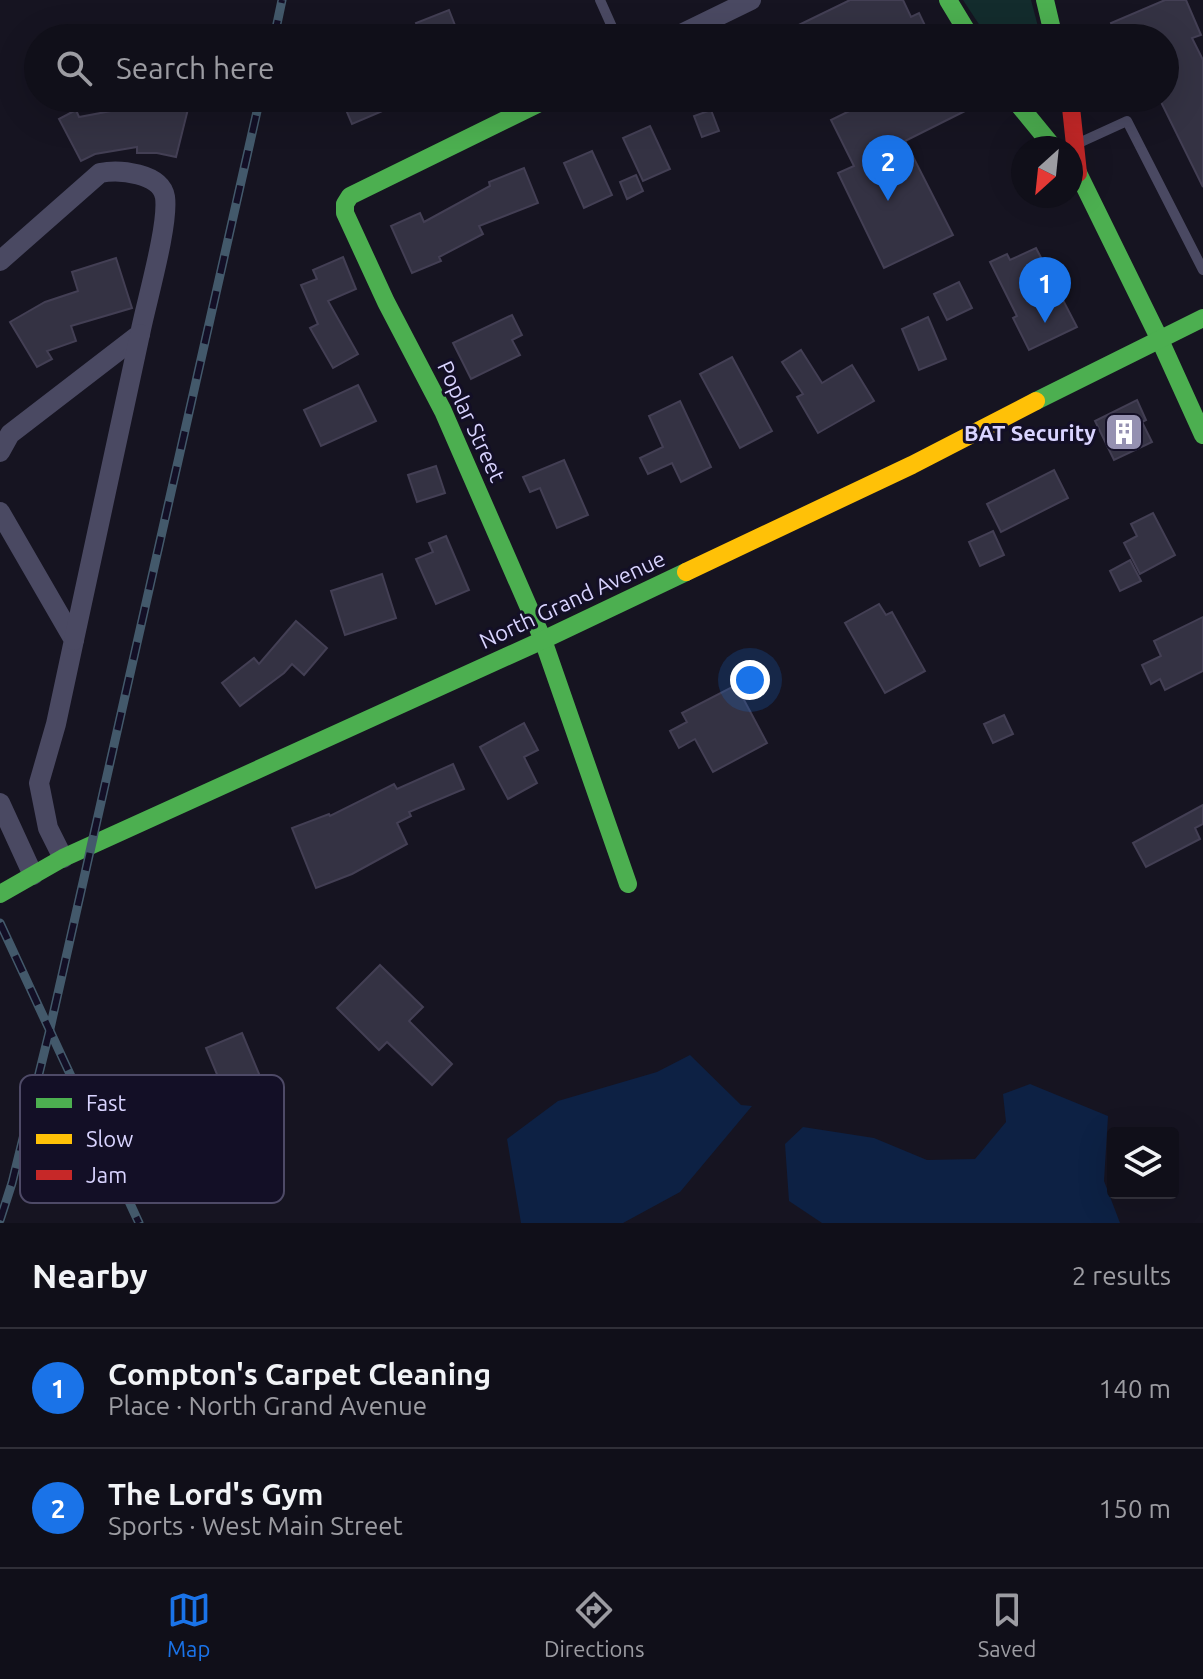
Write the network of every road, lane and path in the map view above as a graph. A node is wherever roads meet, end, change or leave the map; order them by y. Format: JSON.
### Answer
{"nodes":[{"id":1,"x":600,"y":0,"type":"edge"},
{"id":2,"x":751,"y":0,"type":"edge"},
{"id":3,"x":948,"y":0,"type":"edge"},
{"id":4,"x":1045,"y":0,"type":"edge"},
{"id":5,"x":611,"y":24,"type":"edge"},
{"id":6,"x":702,"y":24,"type":"edge"},
{"id":7,"x":963,"y":24,"type":"edge"},
{"id":8,"x":1051,"y":24,"type":"edge"},
{"id":9,"x":521,"y":112,"type":"edge"},
{"id":10,"x":1024,"y":112,"type":"edge"},
{"id":11,"x":1072,"y":112,"type":"edge"},
{"id":12,"x":1044,"y":136,"type":"edge"},
{"id":13,"x":1075,"y":136,"type":"edge"},
{"id":14,"x":1083,"y":141,"type":"edge"},
{"id":15,"x":1083,"y":185,"type":"edge"},
{"id":16,"x":0,"y":261,"type":"edge"},
{"id":17,"x":1203,"y":270,"type":"edge"},
{"id":18,"x":1203,"y":318,"type":"edge"},
{"id":19,"x":140,"y":334,"type":"junction"},
{"id":20,"x":1159,"y":338,"type":"junction"},
{"id":21,"x":1203,"y":435,"type":"edge"},
{"id":22,"x":0,"y":452,"type":"edge"},
{"id":23,"x":0,"y":512,"type":"edge"},
{"id":24,"x":74,"y":640,"type":"junction"},
{"id":25,"x":543,"y":640,"type":"junction"},
{"id":26,"x":0,"y":803,"type":"edge"},
{"id":27,"x":63,"y":858,"type":"junction"},
{"id":28,"x":33,"y":875,"type":"junction"},
{"id":29,"x":628,"y":884,"type":"dead end"},
{"id":30,"x":0,"y":894,"type":"edge"}],
"edges":[{"from":1,"to":5,"type":"lane"},
{"from":2,"to":6,"type":"street"},
{"from":3,"to":7,"type":"main road"},
{"from":4,"to":8,"type":"main road"},
{"from":9,"to":25,"type":"main road","name":"Poplar Street"},
{"from":10,"to":12,"type":"main road"},
{"from":11,"to":13,"type":"main road"},
{"from":14,"to":17,"type":"lane"},
{"from":15,"to":20,"type":"main road"},
{"from":16,"to":19,"type":"street"},
{"from":18,"to":20,"type":"main road","name":"North Grand Avenue"},
{"from":19,"to":22,"type":"street"},
{"from":19,"to":24,"type":"street"},
{"from":20,"to":21,"type":"main road"},
{"from":20,"to":25,"type":"main road","name":"North Grand Avenue"},
{"from":23,"to":24,"type":"street"},
{"from":24,"to":27,"type":"street"},
{"from":25,"to":27,"type":"main road","name":"North Grand Avenue"},
{"from":25,"to":29,"type":"main road","name":"Poplar Street"},
{"from":26,"to":28,"type":"street"},
{"from":27,"to":28,"type":"main road","name":"North Grand Avenue"},
{"from":28,"to":30,"type":"main road","name":"North Grand Avenue"}]}
